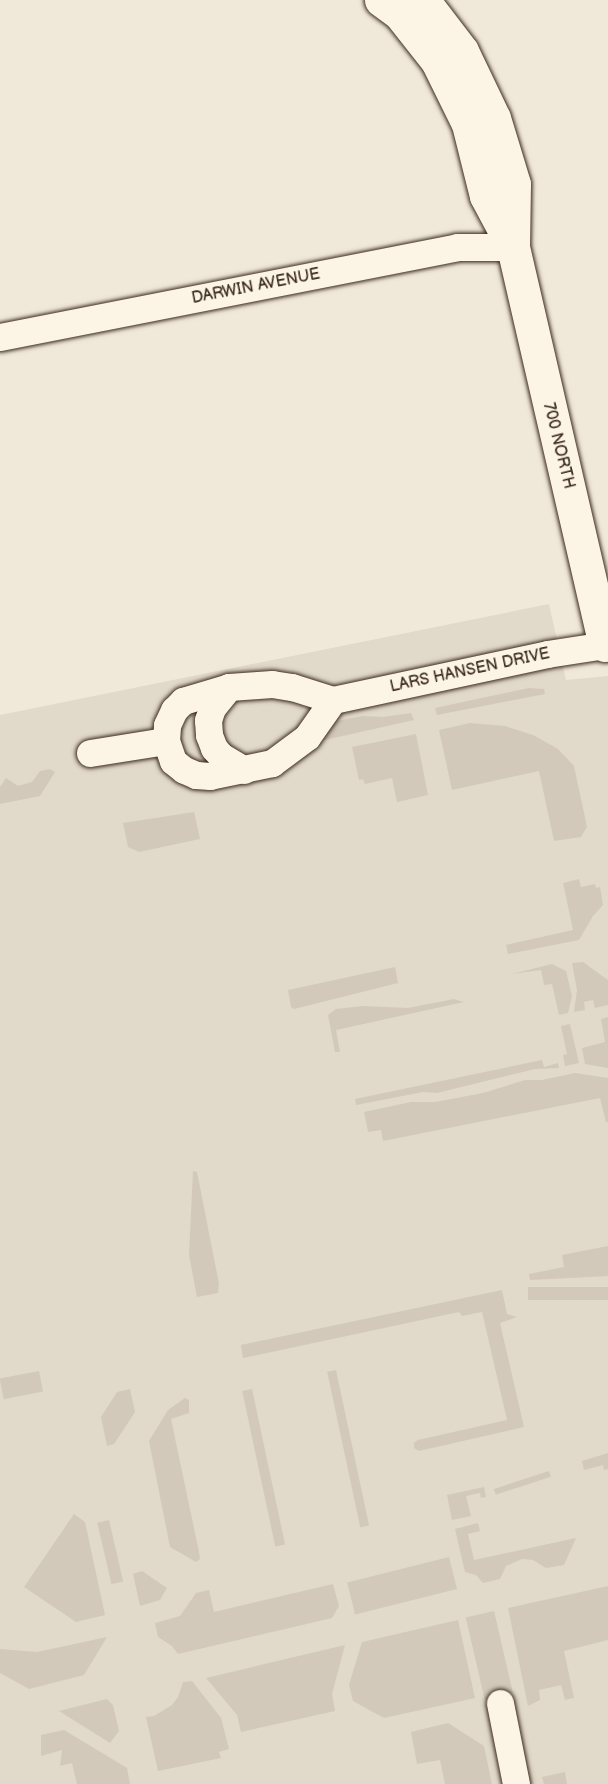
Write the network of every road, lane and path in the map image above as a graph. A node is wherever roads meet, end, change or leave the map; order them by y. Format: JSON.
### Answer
{"nodes":[{"id":1,"x":381,"y":0,"type":"edge"},
{"id":2,"x":423,"y":0,"type":"edge"},
{"id":3,"x":513,"y":247,"type":"junction"},
{"id":4,"x":0,"y":338,"type":"edge"},
{"id":5,"x":606,"y":645,"type":"edge"},
{"id":6,"x":229,"y":687,"type":"junction"},
{"id":7,"x":333,"y":700,"type":"junction"},
{"id":8,"x":166,"y":741,"type":"junction"},
{"id":9,"x":90,"y":753,"type":"dead end"},
{"id":10,"x":244,"y":770,"type":"junction"},
{"id":11,"x":500,"y":1703,"type":"dead end"},
{"id":12,"x":516,"y":1784,"type":"edge"}],
"edges":[{"from":1,"to":3,"type":"main road","name":"700 NORTH"},
{"from":2,"to":3,"type":"main road","name":"700 NORTH"},
{"from":3,"to":4,"type":"street","name":"DARWIN AVENUE"},
{"from":3,"to":5,"type":"main road","name":"700 NORTH"},
{"from":5,"to":7,"type":"street","name":"LARS HANSEN DRIVE"},
{"from":6,"to":7,"type":"street","name":"LARS HANSEN DRIVE"},
{"from":6,"to":8,"type":"street","name":"LARS HANSEN DRIVE"},
{"from":6,"to":10,"type":"street"},
{"from":7,"to":10,"type":"street"},
{"from":8,"to":9,"type":"street"},
{"from":8,"to":10,"type":"street"},
{"from":11,"to":12,"type":"street"}]}
